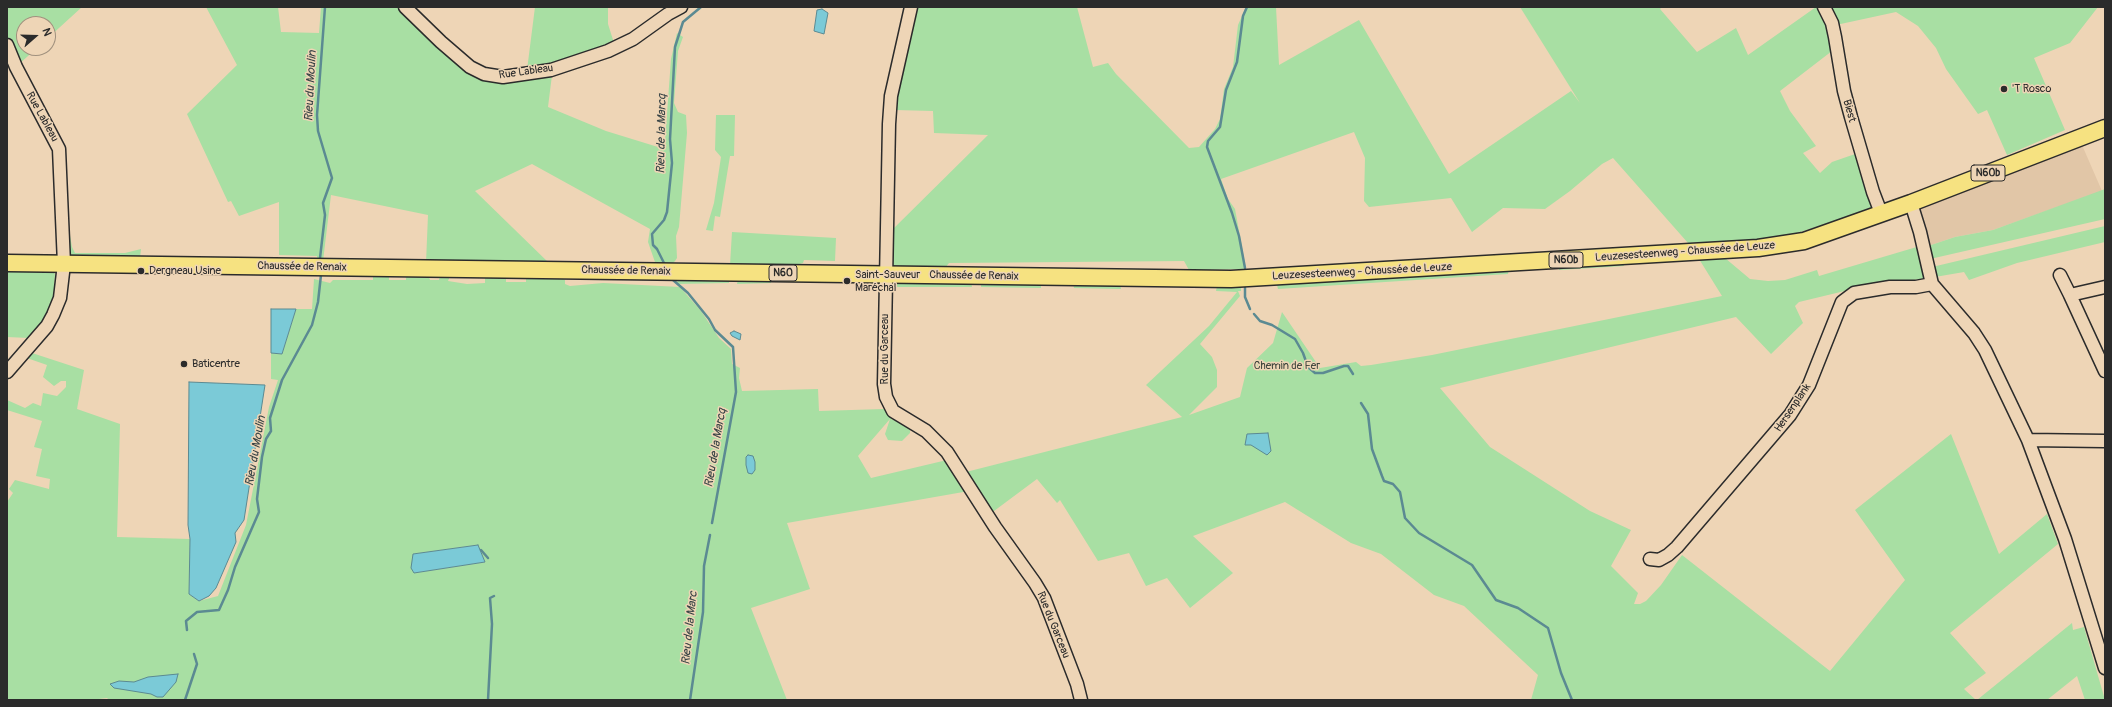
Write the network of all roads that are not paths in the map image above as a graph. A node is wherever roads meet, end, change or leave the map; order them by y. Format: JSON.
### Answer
{"nodes":[{"id":1,"x":405,"y":7,"type":"edge"},
{"id":2,"x":681,"y":7,"type":"edge"},
{"id":3,"x":911,"y":7,"type":"edge"},
{"id":4,"x":1824,"y":7,"type":"edge"},
{"id":5,"x":7,"y":45,"type":"edge"},
{"id":6,"x":2105,"y":128,"type":"edge"},
{"id":7,"x":1911,"y":203,"type":"junction"},
{"id":8,"x":1881,"y":213,"type":"junction"},
{"id":9,"x":7,"y":263,"type":"edge"},
{"id":10,"x":64,"y":264,"type":"junction"},
{"id":11,"x":886,"y":274,"type":"junction"},
{"id":12,"x":2060,"y":276,"type":"dead end"},
{"id":13,"x":1245,"y":279,"type":"joint"},
{"id":14,"x":1932,"y":284,"type":"junction"},
{"id":15,"x":2105,"y":288,"type":"edge"},
{"id":16,"x":2070,"y":295,"type":"junction"},
{"id":17,"x":2105,"y":371,"type":"edge"},
{"id":18,"x":7,"y":372,"type":"edge"},
{"id":19,"x":2028,"y":440,"type":"junction"},
{"id":20,"x":2105,"y":441,"type":"edge"},
{"id":21,"x":1650,"y":559,"type":"dead end"},
{"id":22,"x":2105,"y":668,"type":"edge"},
{"id":23,"x":1081,"y":700,"type":"edge"}],
"edges":[{"from":1,"to":2,"type":"street","name":"Rue Lableau"},
{"from":3,"to":11,"type":"street","name":"Rue du Garceau"},
{"from":4,"to":8,"type":"street","name":"Biest"},
{"from":5,"to":10,"type":"street","name":"Rue Lableau"},
{"from":6,"to":7,"type":"main road","name":"Leuzesesteenweg - Chaussée de Leuze","number":"N60b"},
{"from":7,"to":8,"type":"main road","name":"Leuzesesteenweg - Chaussée de Leuze","number":"N60b"},
{"from":7,"to":14,"type":"street"},
{"from":8,"to":13,"type":"main road","name":"Leuzesesteenweg - Chaussée de Leuze","number":"N60b"},
{"from":9,"to":10,"type":"main road","name":"Chaussée de Renaix","number":"N60"},
{"from":10,"to":11,"type":"main road","name":"Chaussée de Renaix","number":"N60"},
{"from":10,"to":18,"type":"street","name":"Rue Lableau"},
{"from":11,"to":13,"type":"main road","name":"Chaussée de Renaix","number":"N60"},
{"from":11,"to":23,"type":"street","name":"Rue du Garceau"},
{"from":12,"to":16,"type":"street"},
{"from":14,"to":19,"type":"street"},
{"from":14,"to":21,"type":"street","name":"Hersenplank"},
{"from":15,"to":16,"type":"street"},
{"from":16,"to":17,"type":"street"},
{"from":19,"to":20,"type":"street"},
{"from":19,"to":22,"type":"street"}]}
